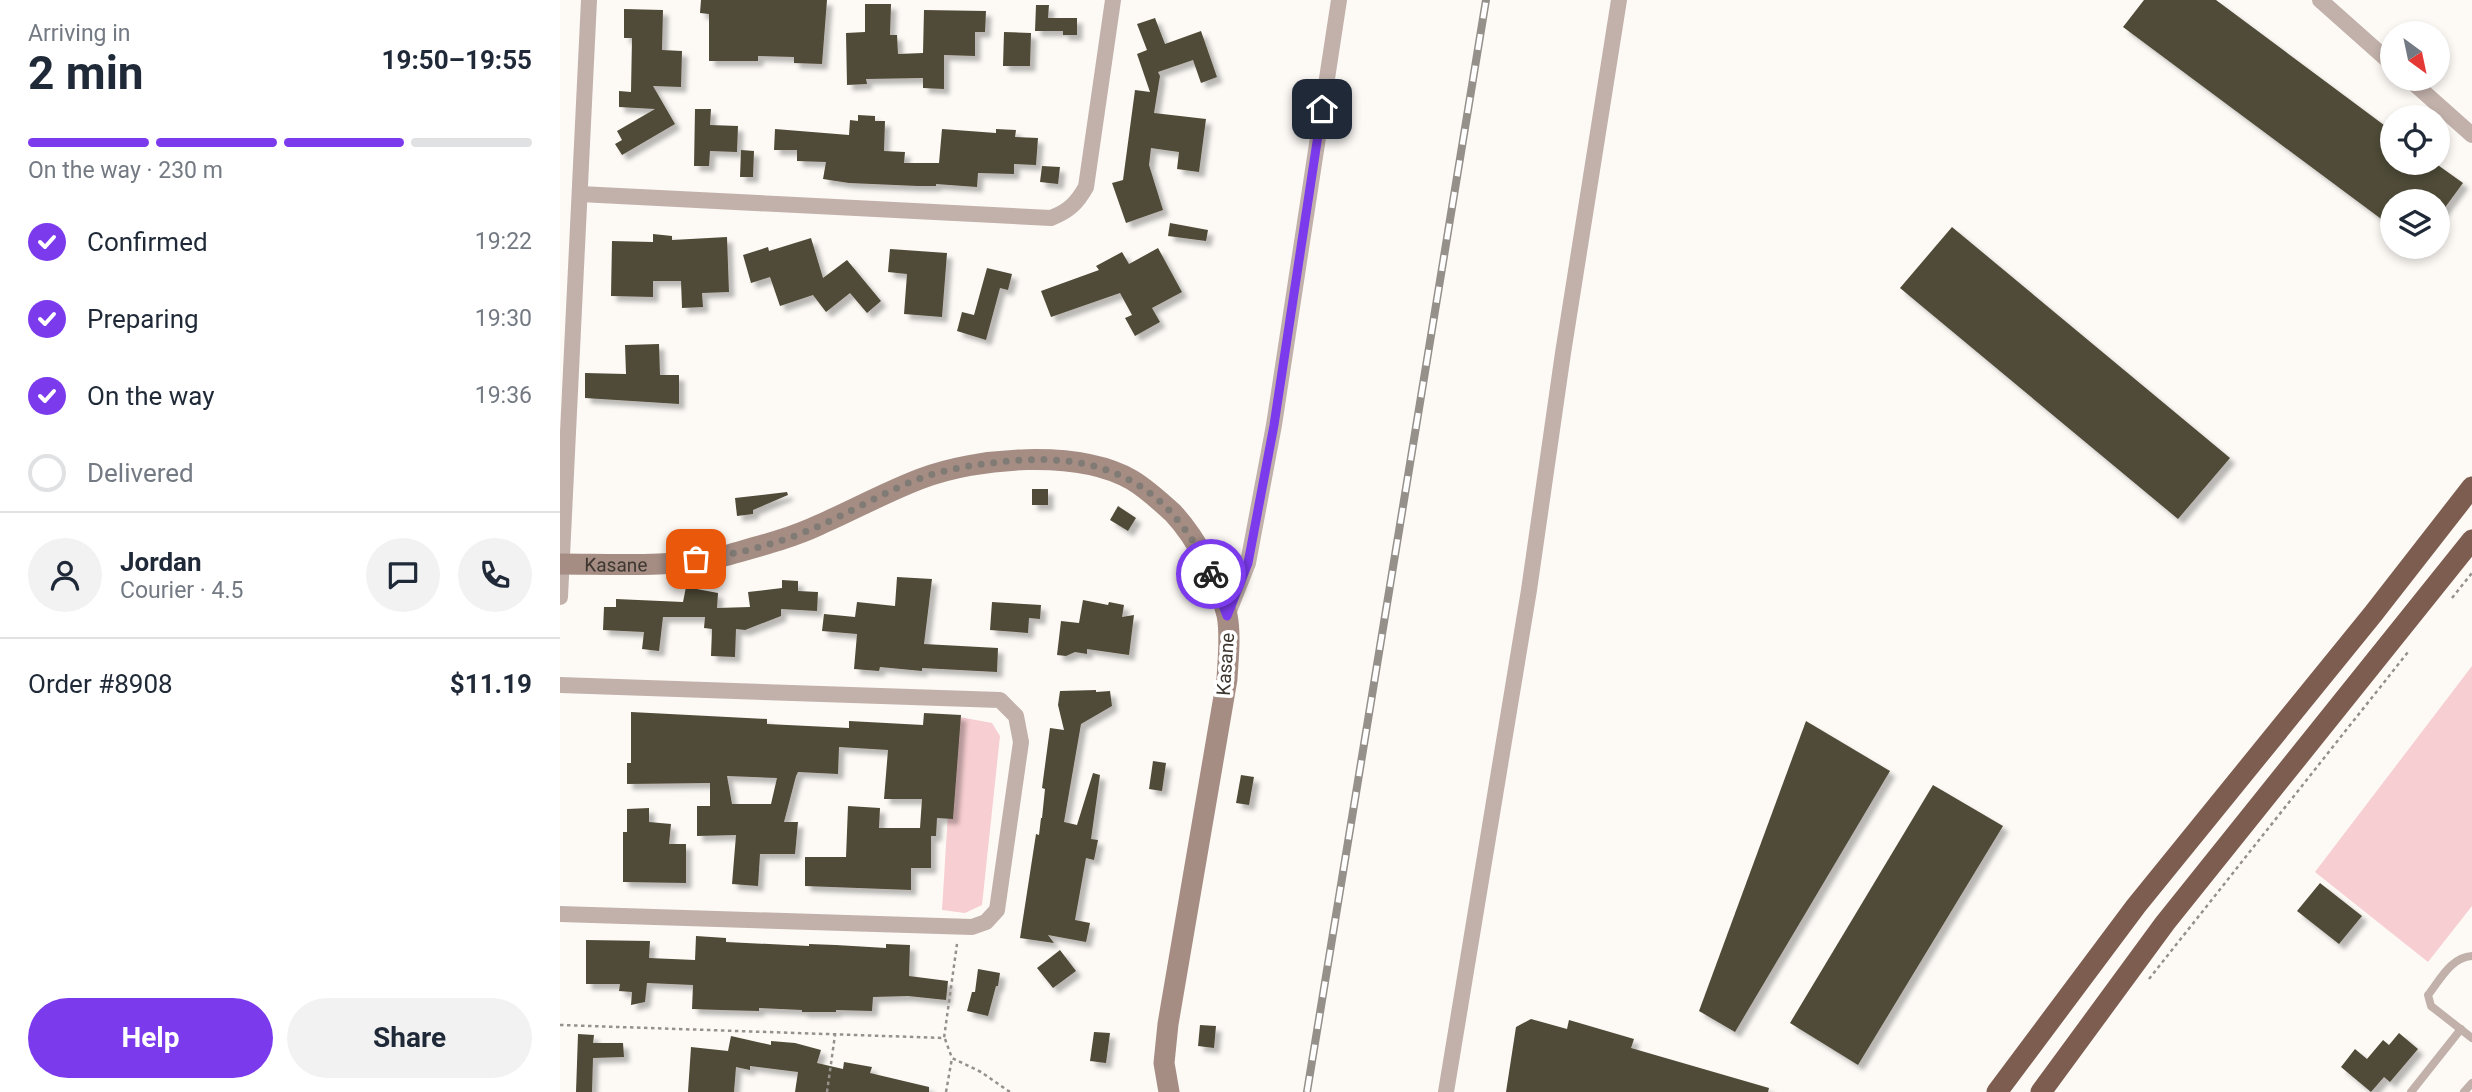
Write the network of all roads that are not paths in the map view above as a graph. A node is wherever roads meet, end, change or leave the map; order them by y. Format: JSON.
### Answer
{"nodes":[{"id":1,"x":589,"y":0,"type":"edge"},
{"id":2,"x":1113,"y":0,"type":"edge"},
{"id":3,"x":1339,"y":0,"type":"edge"},
{"id":4,"x":1619,"y":0,"type":"edge"},
{"id":5,"x":2320,"y":0,"type":"edge"},
{"id":6,"x":2380,"y":53,"type":"edge"},
{"id":7,"x":2422,"y":91,"type":"edge"},
{"id":8,"x":2472,"y":135,"type":"edge"},
{"id":9,"x":580,"y":194,"type":"junction"},
{"id":10,"x":2472,"y":487,"type":"edge"},
{"id":11,"x":2472,"y":540,"type":"edge"},
{"id":12,"x":561,"y":564,"type":"edge"},
{"id":13,"x":560,"y":597,"type":"edge"},
{"id":14,"x":1227,"y":616,"type":"junction"},
{"id":15,"x":560,"y":685,"type":"edge"},
{"id":16,"x":560,"y":914,"type":"edge"},
{"id":17,"x":2472,"y":956,"type":"edge"},
{"id":18,"x":2461,"y":1029,"type":"junction"},
{"id":19,"x":2472,"y":1038,"type":"edge"},
{"id":20,"x":2472,"y":1083,"type":"edge"},
{"id":21,"x":1169,"y":1092,"type":"edge"},
{"id":22,"x":1446,"y":1092,"type":"edge"},
{"id":23,"x":1997,"y":1092,"type":"edge"},
{"id":24,"x":2041,"y":1092,"type":"edge"},
{"id":25,"x":2411,"y":1092,"type":"edge"},
{"id":26,"x":2464,"y":1092,"type":"edge"}],
"edges":[{"from":1,"to":9,"type":"street"},
{"from":2,"to":9,"type":"street"},
{"from":3,"to":14,"type":"street"},
{"from":4,"to":22,"type":"street"},
{"from":5,"to":6,"type":"street"},
{"from":7,"to":8,"type":"street"},
{"from":9,"to":12,"type":"street"},
{"from":10,"to":23,"type":"highway"},
{"from":11,"to":24,"type":"highway"},
{"from":12,"to":13,"type":"street"},
{"from":12,"to":14,"type":"street","name":"Kasane"},
{"from":14,"to":21,"type":"street","name":"Kasane"},
{"from":15,"to":16,"type":"street"},
{"from":17,"to":18,"type":"lane"},
{"from":18,"to":19,"type":"lane"},
{"from":18,"to":25,"type":"lane"},
{"from":20,"to":26,"type":"lane"}]}
